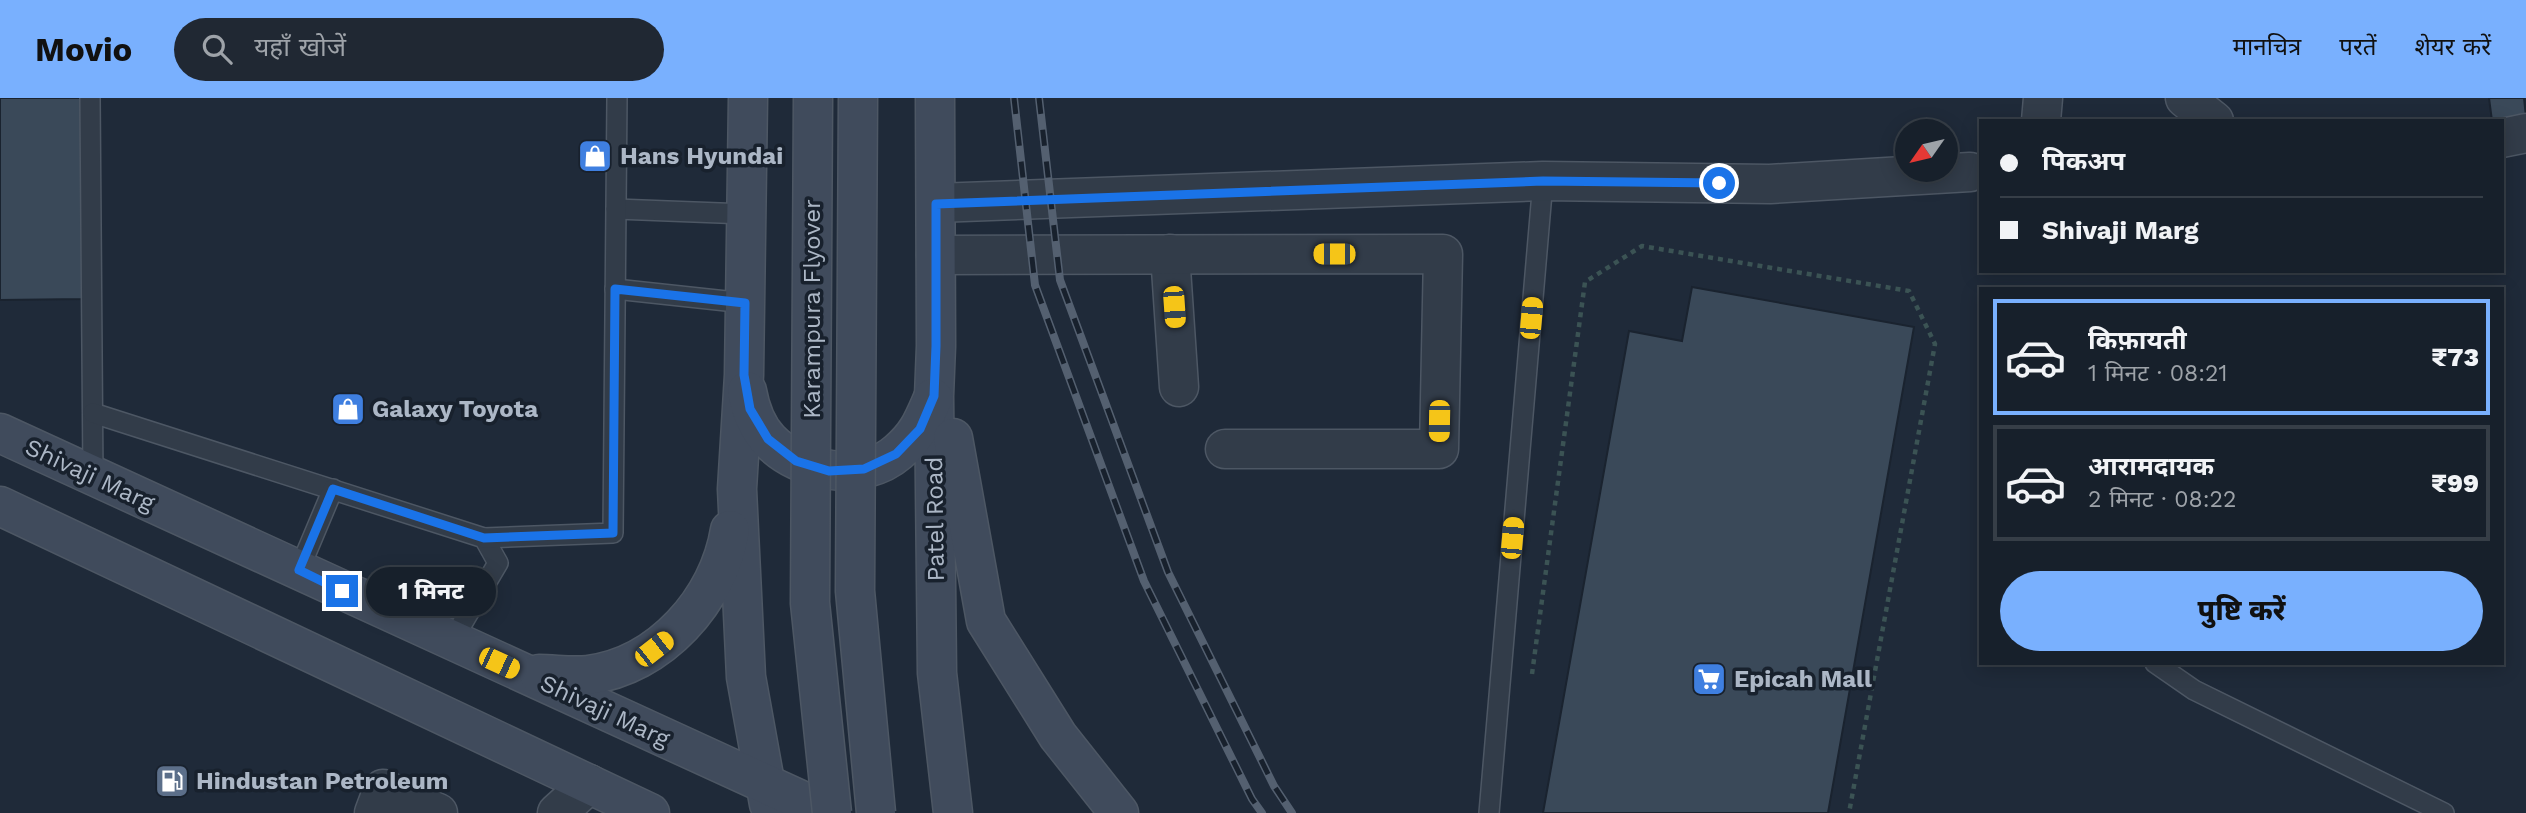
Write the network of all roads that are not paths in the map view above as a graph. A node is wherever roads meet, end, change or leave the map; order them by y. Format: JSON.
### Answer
{"nodes":[{"id":1,"x":90,"y":98,"type":"edge"},
{"id":2,"x":617,"y":98,"type":"edge"},
{"id":3,"x":748,"y":98,"type":"edge"},
{"id":4,"x":813,"y":98,"type":"edge"},
{"id":5,"x":858,"y":98,"type":"edge"},
{"id":6,"x":935,"y":98,"type":"edge"},
{"id":7,"x":2043,"y":98,"type":"edge"},
{"id":8,"x":2185,"y":98,"type":"edge"},
{"id":9,"x":2041,"y":119,"type":"edge"},
{"id":10,"x":2211,"y":119,"type":"edge"},
{"id":11,"x":2526,"y":134,"type":"edge"},
{"id":12,"x":2504,"y":138,"type":"edge"},
{"id":13,"x":1970,"y":172,"type":"dead end"},
{"id":14,"x":1543,"y":181,"type":"junction"},
{"id":15,"x":936,"y":204,"type":"junction"},
{"id":16,"x":616,"y":209,"type":"junction"},
{"id":17,"x":746,"y":214,"type":"junction"},
{"id":18,"x":1170,"y":254,"type":"junction"},
{"id":19,"x":936,"y":255,"type":"junction"},
{"id":20,"x":615,"y":289,"type":"junction"},
{"id":21,"x":745,"y":303,"type":"junction"},
{"id":22,"x":936,"y":346,"type":"junction"},
{"id":23,"x":744,"y":375,"type":"junction"},
{"id":24,"x":1179,"y":387,"type":"dead end"},
{"id":25,"x":934,"y":396,"type":"junction"},
{"id":26,"x":93,"y":413,"type":"junction"},
{"id":27,"x":0,"y":433,"type":"edge"},
{"id":28,"x":1225,"y":449,"type":"dead end"},
{"id":29,"x":93,"y":477,"type":"junction"},
{"id":30,"x":333,"y":489,"type":"junction"},
{"id":31,"x":737,"y":489,"type":"junction"},
{"id":32,"x":0,"y":506,"type":"edge"},
{"id":33,"x":484,"y":538,"type":"junction"},
{"id":34,"x":299,"y":570,"type":"junction"},
{"id":35,"x":452,"y":641,"type":"junction"},
{"id":36,"x":2158,"y":665,"type":"edge"},
{"id":37,"x":523,"y":673,"type":"junction"},
{"id":38,"x":589,"y":784,"type":"junction"},
{"id":39,"x":768,"y":799,"type":"edge"},
{"id":40,"x":374,"y":813,"type":"edge"},
{"id":41,"x":438,"y":813,"type":"edge"},
{"id":42,"x":557,"y":813,"type":"edge"},
{"id":43,"x":614,"y":813,"type":"edge"},
{"id":44,"x":650,"y":813,"type":"edge"},
{"id":45,"x":830,"y":813,"type":"edge"},
{"id":46,"x":876,"y":813,"type":"edge"},
{"id":47,"x":953,"y":813,"type":"edge"},
{"id":48,"x":1119,"y":813,"type":"edge"},
{"id":49,"x":1489,"y":813,"type":"edge"},
{"id":50,"x":2444,"y":813,"type":"edge"}],
"edges":[{"from":1,"to":26,"type":"lane"},
{"from":2,"to":16,"type":"lane"},
{"from":3,"to":17,"type":"main road"},
{"from":4,"to":45,"type":"main road","name":"Karampura Flyover","bridge":true},
{"from":5,"to":46,"type":"main road","name":"Karampura Flyover","bridge":true},
{"from":6,"to":15,"type":"main road","name":"Patel Road"},
{"from":7,"to":9,"type":"street"},
{"from":8,"to":10,"type":"street"},
{"from":11,"to":12,"type":"street"},
{"from":13,"to":14,"type":"street"},
{"from":14,"to":15,"type":"street"},
{"from":14,"to":49,"type":"lane"},
{"from":15,"to":19,"type":"main road","name":"Patel Road"},
{"from":16,"to":17,"type":"lane"},
{"from":16,"to":20,"type":"lane"},
{"from":17,"to":21,"type":"main road"},
{"from":18,"to":19,"type":"street"},
{"from":18,"to":24,"type":"street"},
{"from":18,"to":28,"type":"street"},
{"from":19,"to":22,"type":"main road","name":"Patel Road"},
{"from":20,"to":21,"type":"lane"},
{"from":20,"to":33,"type":"lane"},
{"from":21,"to":23,"type":"main road"},
{"from":22,"to":25,"type":"main road","name":"Patel Road"},
{"from":22,"to":48,"type":"main road"},
{"from":23,"to":25,"type":"main road"},
{"from":23,"to":31,"type":"main road"},
{"from":25,"to":47,"type":"main road","name":"Patel Road"},
{"from":26,"to":29,"type":"lane"},
{"from":26,"to":30,"type":"lane"},
{"from":27,"to":29,"type":"main road","name":"Shivaji Marg"},
{"from":29,"to":34,"type":"main road","name":"Shivaji Marg"},
{"from":30,"to":33,"type":"lane"},
{"from":30,"to":34,"type":"lane"},
{"from":31,"to":37,"type":"main road"},
{"from":31,"to":39,"type":"main road"},
{"from":32,"to":38,"type":"main road"},
{"from":33,"to":35,"type":"lane"},
{"from":34,"to":35,"type":"main road","name":"Shivaji Marg"},
{"from":35,"to":37,"type":"main road","name":"Shivaji Marg"},
{"from":36,"to":50,"type":"lane"},
{"from":37,"to":39,"type":"main road","name":"Shivaji Marg"},
{"from":38,"to":42,"type":"street"},
{"from":38,"to":43,"type":"main road"},
{"from":38,"to":44,"type":"main road"},
{"from":39,"to":45,"type":"main road","name":"Shivaji Marg"},
{"from":40,"to":41,"type":"street"}]}
